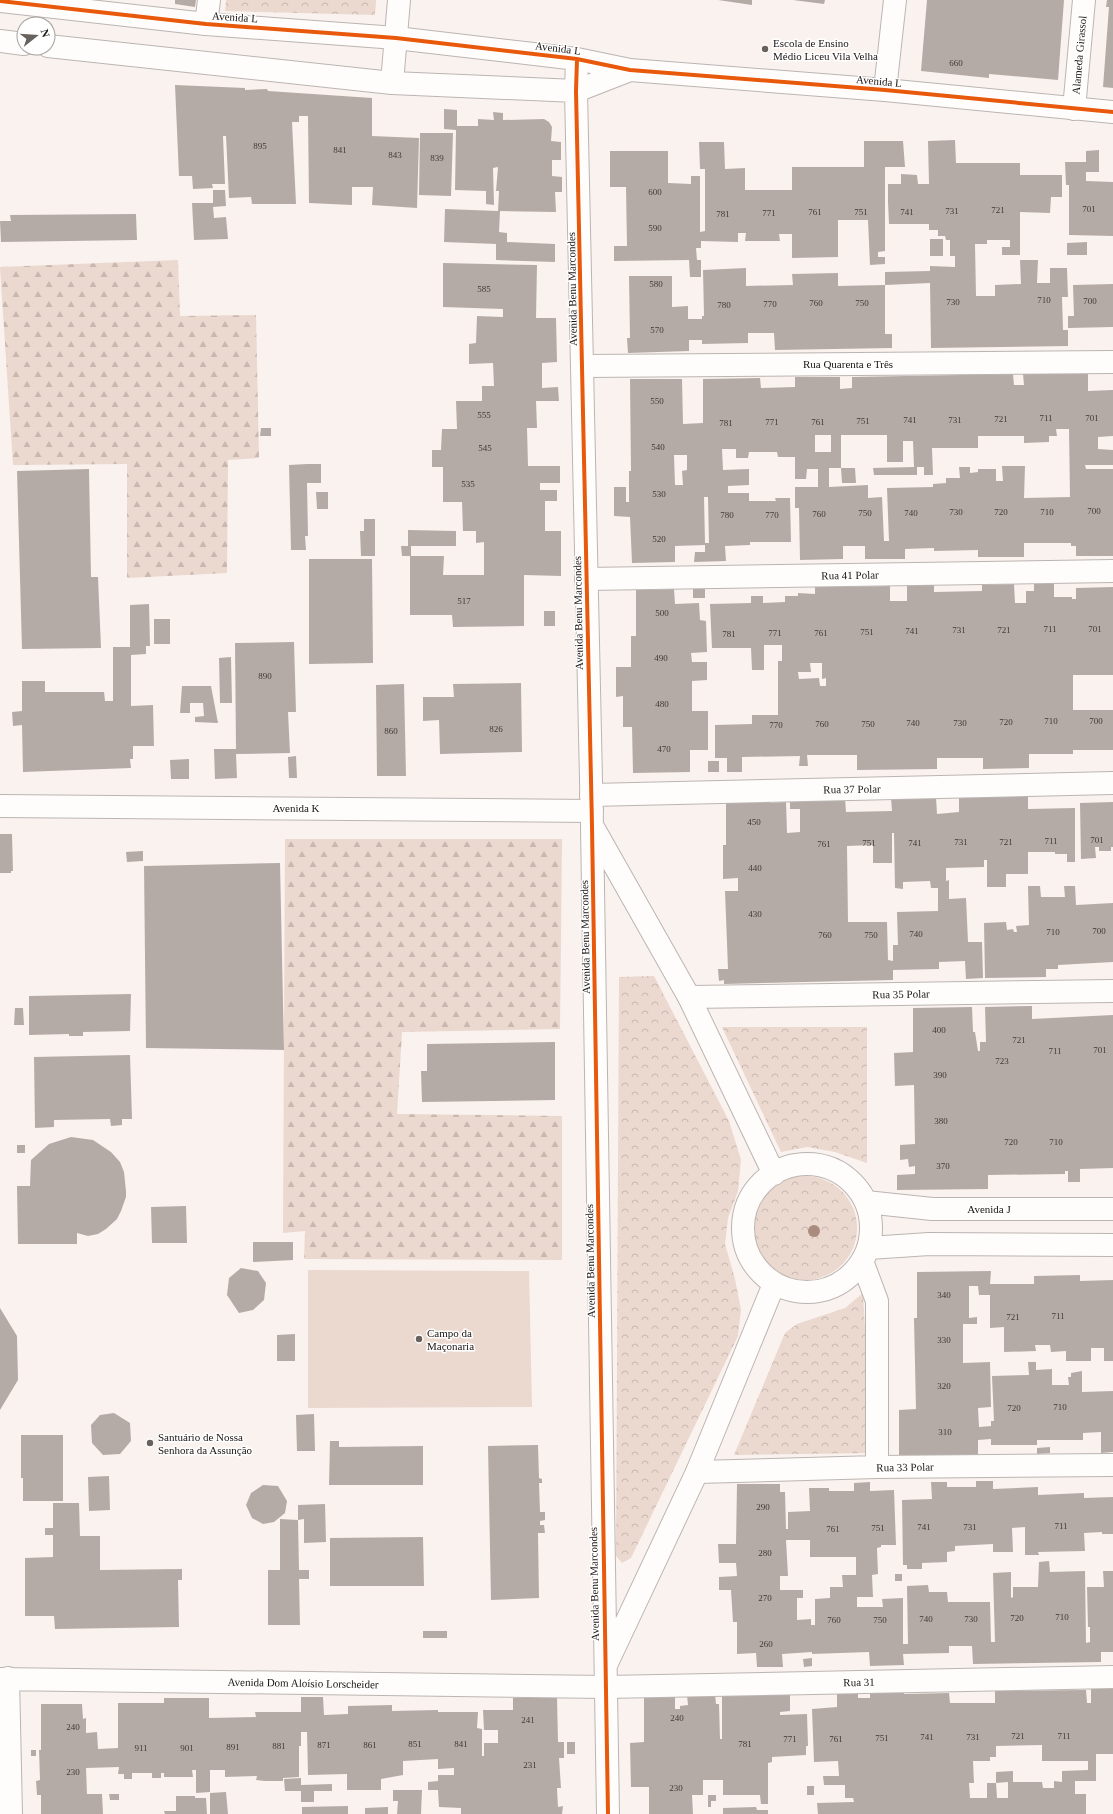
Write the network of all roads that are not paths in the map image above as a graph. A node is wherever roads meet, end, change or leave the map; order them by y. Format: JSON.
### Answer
{"nodes":[{"id":1,"x":209,"y":0,"type":"edge"},
{"id":2,"x":399,"y":0,"type":"edge"},
{"id":3,"x":896,"y":0,"type":"edge"},
{"id":4,"x":1084,"y":0,"type":"edge"},
{"id":5,"x":0,"y":1,"type":"edge"},
{"id":6,"x":206,"y":24,"type":"junction"},
{"id":7,"x":396,"y":38,"type":"junction"},
{"id":8,"x":0,"y":41,"type":"edge"},
{"id":9,"x":16,"y":43,"type":"edge"},
{"id":10,"x":56,"y":47,"type":"edge"},
{"id":11,"x":576,"y":59,"type":"junction"},
{"id":12,"x":630,"y":70,"type":"junction"},
{"id":13,"x":392,"y":83,"type":"junction"},
{"id":14,"x":885,"y":90,"type":"junction"},
{"id":15,"x":576,"y":92,"type":"junction"},
{"id":16,"x":1074,"y":109,"type":"junction"},
{"id":17,"x":1113,"y":112,"type":"edge"},
{"id":18,"x":1113,"y":362,"type":"edge"},
{"id":19,"x":583,"y":366,"type":"junction"},
{"id":20,"x":1113,"y":571,"type":"edge"},
{"id":21,"x":586,"y":579,"type":"junction"},
{"id":22,"x":1113,"y":783,"type":"edge"},
{"id":23,"x":0,"y":806,"type":"edge"},
{"id":24,"x":592,"y":811,"type":"junction"},
{"id":25,"x":1113,"y":991,"type":"edge"},
{"id":26,"x":689,"y":997,"type":"junction"},
{"id":27,"x":774,"y":1174,"type":"junction"},
{"id":28,"x":866,"y":1202,"type":"junction"},
{"id":29,"x":1113,"y":1208,"type":"edge"},
{"id":30,"x":1113,"y":1245,"type":"edge"},
{"id":31,"x":865,"y":1254,"type":"junction"},
{"id":32,"x":774,"y":1284,"type":"junction"},
{"id":33,"x":1113,"y":1465,"type":"edge"},
{"id":34,"x":877,"y":1467,"type":"junction"},
{"id":35,"x":696,"y":1472,"type":"junction"},
{"id":36,"x":4,"y":1678,"type":"edge"},
{"id":37,"x":605,"y":1678,"type":"junction"},
{"id":38,"x":1113,"y":1678,"type":"edge"},
{"id":39,"x":5,"y":1772,"type":"edge"},
{"id":40,"x":11,"y":1814,"type":"edge"},
{"id":41,"x":608,"y":1814,"type":"edge"}],
"edges":[{"from":1,"to":6,"type":"street"},
{"from":2,"to":7,"type":"street"},
{"from":3,"to":14,"type":"street"},
{"from":4,"to":16,"type":"street","name":"Alameda Girassol"},
{"from":5,"to":6,"type":"street","name":"Avenida L"},
{"from":6,"to":7,"type":"street","name":"Avenida L"},
{"from":7,"to":11,"type":"street","name":"Avenida L"},
{"from":7,"to":13,"type":"street"},
{"from":8,"to":9,"type":"street"},
{"from":10,"to":13,"type":"street","name":"Avenida L"},
{"from":11,"to":12,"type":"street","name":"Avenida L"},
{"from":11,"to":15,"type":"street","name":"Avenida Benu Marcondes"},
{"from":12,"to":14,"type":"street","name":"Avenida L"},
{"from":12,"to":15,"type":"street","name":"Avenida L"},
{"from":13,"to":15,"type":"street","name":"Avenida L"},
{"from":14,"to":16,"type":"street","name":"Avenida L"},
{"from":15,"to":19,"type":"street","name":"Avenida Benu Marcondes"},
{"from":16,"to":17,"type":"street","name":"Avenida L"},
{"from":18,"to":19,"type":"street","name":"Rua Quarenta e Três"},
{"from":19,"to":21,"type":"street","name":"Avenida Benu Marcondes"},
{"from":20,"to":21,"type":"street","name":"Rua 41 Polar"},
{"from":21,"to":24,"type":"street","name":"Avenida Benu Marcondes"},
{"from":22,"to":24,"type":"street","name":"Rua 37 Polar"},
{"from":23,"to":24,"type":"street","name":"Avenida K"},
{"from":24,"to":26,"type":"street","name":"Avenida Benu Marcondes"},
{"from":24,"to":37,"type":"street","name":"Avenida Benu Marcondes"},
{"from":25,"to":26,"type":"street","name":"Rua 35 Polar"},
{"from":26,"to":27,"type":"street","name":"Avenida Benu Marcondes"},
{"from":27,"to":28,"type":"street"},
{"from":27,"to":32,"type":"street"},
{"from":28,"to":29,"type":"street","name":"Avenida J"},
{"from":28,"to":31,"type":"street"},
{"from":30,"to":31,"type":"street"},
{"from":31,"to":32,"type":"street"},
{"from":31,"to":34,"type":"street"},
{"from":32,"to":35,"type":"street","name":"Avenida Benu Marcondes"},
{"from":33,"to":34,"type":"street","name":"Rua 33 Polar"},
{"from":34,"to":35,"type":"street","name":"Rua 33 Polar"},
{"from":35,"to":37,"type":"street","name":"Avenida Benu Marcondes"},
{"from":36,"to":37,"type":"street","name":"Avenida Dom Aloísio Lorscheider"},
{"from":36,"to":39,"type":"street"},
{"from":37,"to":38,"type":"street","name":"Rua 31"},
{"from":37,"to":41,"type":"street","name":"Avenida Benu Marcondes"},
{"from":39,"to":40,"type":"street"}]}
